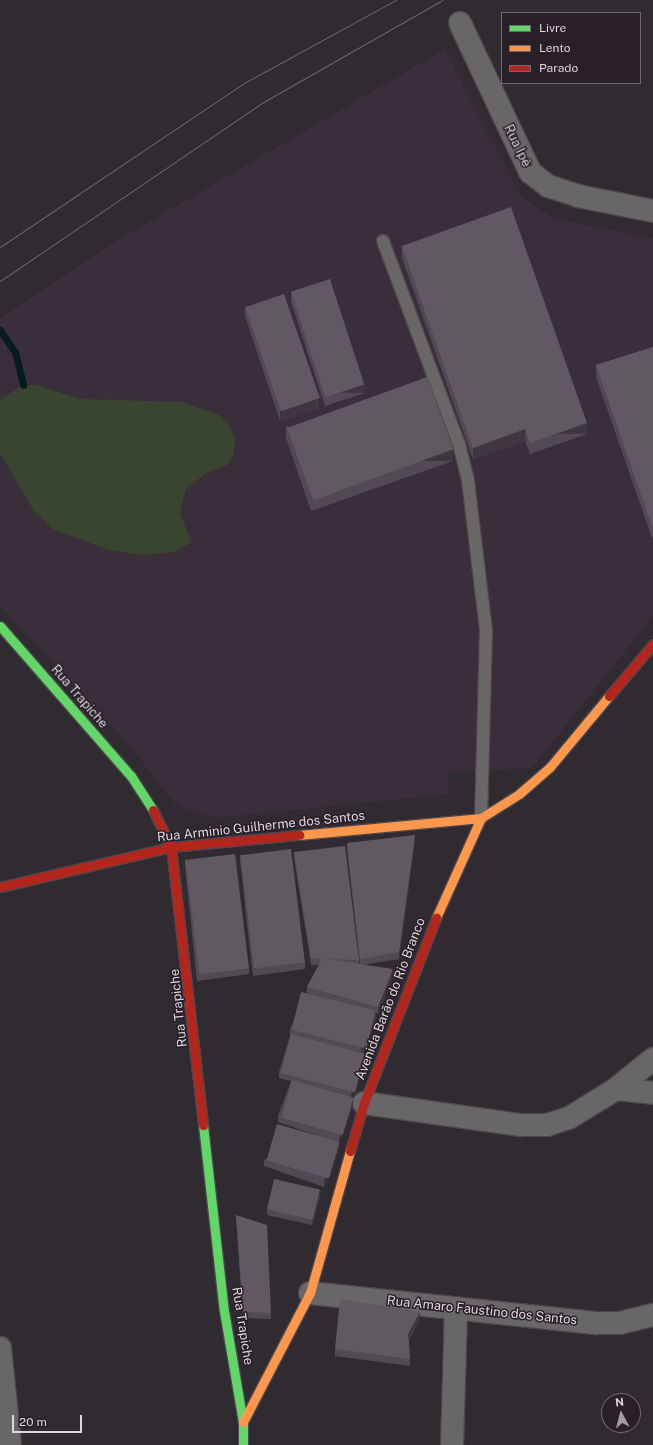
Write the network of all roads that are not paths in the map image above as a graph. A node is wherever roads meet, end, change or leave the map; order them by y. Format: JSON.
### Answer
{"nodes":[{"id":1,"x":460,"y":23,"type":"dead end"},
{"id":2,"x":653,"y":211,"type":"edge"},
{"id":3,"x":383,"y":241,"type":"dead end"},
{"id":4,"x":0,"y":626,"type":"edge"},
{"id":5,"x":653,"y":644,"type":"edge"},
{"id":6,"x":481,"y":818,"type":"junction"},
{"id":7,"x":171,"y":847,"type":"junction"},
{"id":8,"x":0,"y":887,"type":"edge"},
{"id":9,"x":653,"y":1060,"type":"edge"},
{"id":10,"x":616,"y":1089,"type":"junction"},
{"id":11,"x":653,"y":1093,"type":"edge"},
{"id":12,"x":364,"y":1103,"type":"junction"},
{"id":13,"x":310,"y":1293,"type":"junction"},
{"id":14,"x":456,"y":1308,"type":"junction"},
{"id":15,"x":653,"y":1315,"type":"edge"},
{"id":16,"x":0,"y":1348,"type":"edge"},
{"id":17,"x":243,"y":1422,"type":"junction"},
{"id":18,"x":9,"y":1444,"type":"edge"},
{"id":19,"x":243,"y":1445,"type":"edge"},
{"id":20,"x":452,"y":1445,"type":"edge"}],
"edges":[{"from":1,"to":2,"type":"street","name":"Rua Ipê"},
{"from":3,"to":6,"type":"lane"},
{"from":4,"to":7,"type":"street","name":"Rua Trapiche"},
{"from":5,"to":6,"type":"street"},
{"from":6,"to":7,"type":"street","name":"Rua Arminio Guilherme dos Santos"},
{"from":6,"to":12,"type":"street","name":"Avenida Barão do Rio Branco"},
{"from":7,"to":8,"type":"street","name":"Rua Arminio Guilherme dos Santos"},
{"from":7,"to":17,"type":"street","name":"Rua Trapiche"},
{"from":9,"to":10,"type":"street"},
{"from":10,"to":11,"type":"street"},
{"from":10,"to":12,"type":"street"},
{"from":12,"to":13,"type":"street","name":"Avenida Barão do Rio Branco"},
{"from":13,"to":14,"type":"street","name":"Rua Amaro Faustino dos Santos"},
{"from":13,"to":17,"type":"street","name":"Avenida Barão do Rio Branco"},
{"from":14,"to":15,"type":"street","name":"Rua Amaro Faustino dos Santos"},
{"from":14,"to":20,"type":"street"},
{"from":16,"to":18,"type":"street"},
{"from":17,"to":19,"type":"street","name":"Rua Trapiche"}]}
